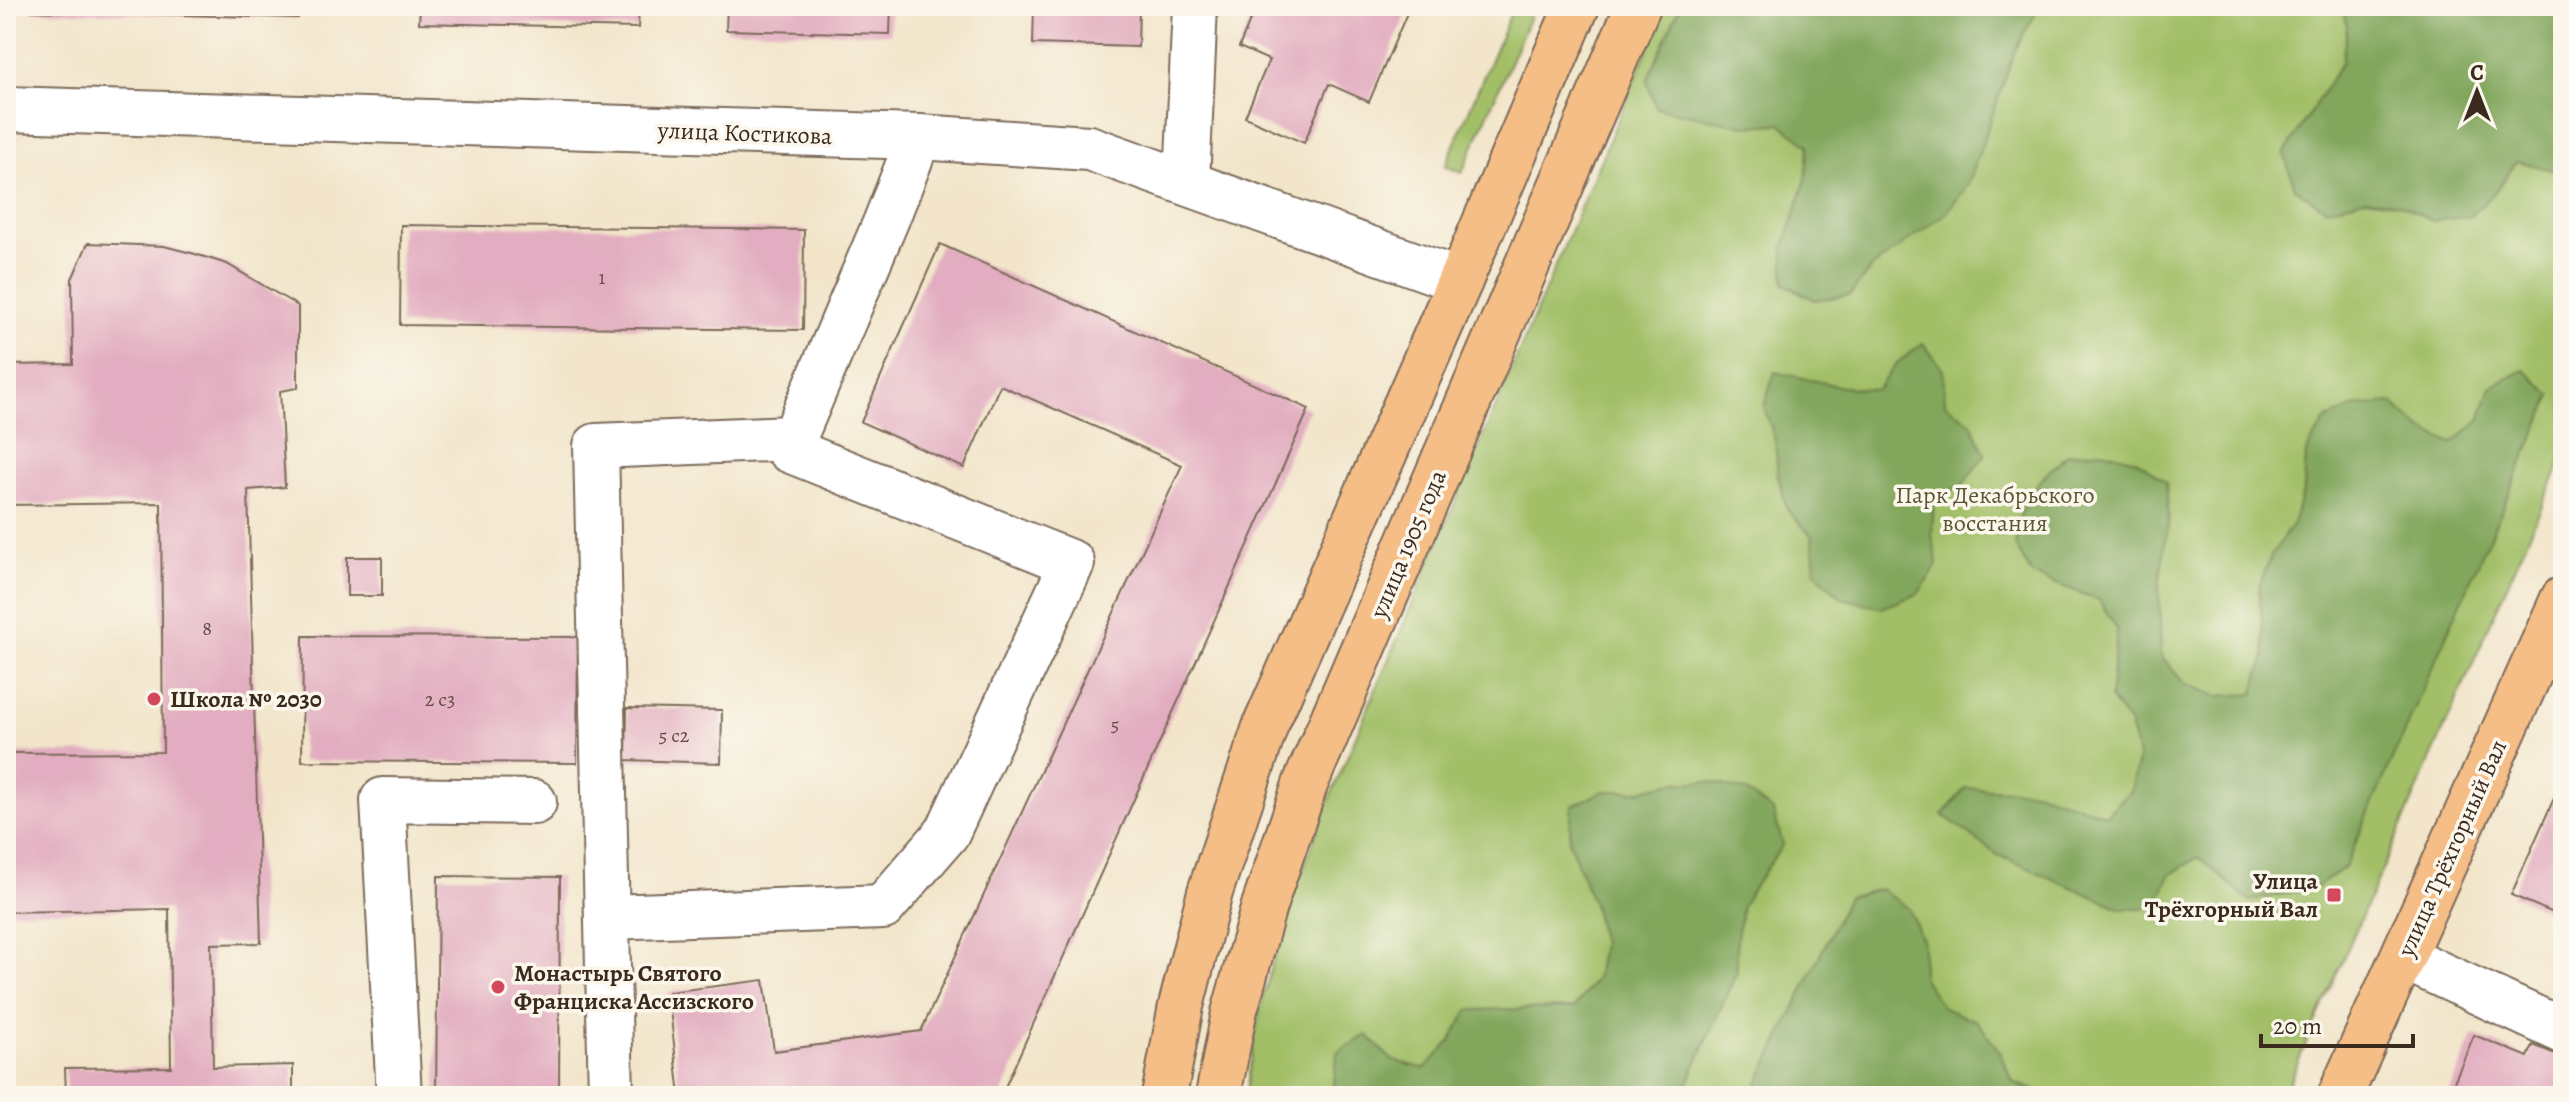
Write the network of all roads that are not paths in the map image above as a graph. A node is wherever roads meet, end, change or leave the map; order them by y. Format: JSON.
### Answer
{"nodes":[{"id":1,"x":1195,"y":6,"type":"edge"},
{"id":2,"x":1577,"y":6,"type":"edge"},
{"id":3,"x":1638,"y":6,"type":"edge"},
{"id":4,"x":6,"y":109,"type":"edge"},
{"id":5,"x":919,"y":137,"type":"junction"},
{"id":6,"x":1187,"y":182,"type":"junction"},
{"id":7,"x":1460,"y":281,"type":"junction"},
{"id":8,"x":793,"y":438,"type":"junction"},
{"id":9,"x":2563,"y":599,"type":"edge"},
{"id":10,"x":534,"y":802,"type":"dead end"},
{"id":11,"x":609,"y":917,"type":"junction"},
{"id":12,"x":2403,"y":957,"type":"junction"},
{"id":13,"x":2563,"y":1031,"type":"edge"},
{"id":14,"x":399,"y":1096,"type":"edge"},
{"id":15,"x":611,"y":1096,"type":"edge"},
{"id":16,"x":1164,"y":1096,"type":"edge"},
{"id":17,"x":1218,"y":1096,"type":"edge"},
{"id":18,"x":2340,"y":1096,"type":"edge"}],
"edges":[{"from":1,"to":6,"type":"street"},
{"from":2,"to":7,"type":"main road"},
{"from":3,"to":17,"type":"main road","name":"улица 1905 года"},
{"from":4,"to":5,"type":"street","name":"улица Костикова"},
{"from":5,"to":6,"type":"street","name":"улица Костикова"},
{"from":5,"to":8,"type":"street"},
{"from":6,"to":7,"type":"street","name":"улица Костикова"},
{"from":7,"to":16,"type":"main road"},
{"from":8,"to":11,"type":"street"},
{"from":8,"to":11,"type":"street"},
{"from":9,"to":12,"type":"main road","name":"улица Трёхгорный Вал"},
{"from":10,"to":14,"type":"street"},
{"from":11,"to":15,"type":"street"},
{"from":12,"to":13,"type":"street"},
{"from":12,"to":18,"type":"main road","name":"улица Трёхгорный Вал"}]}
